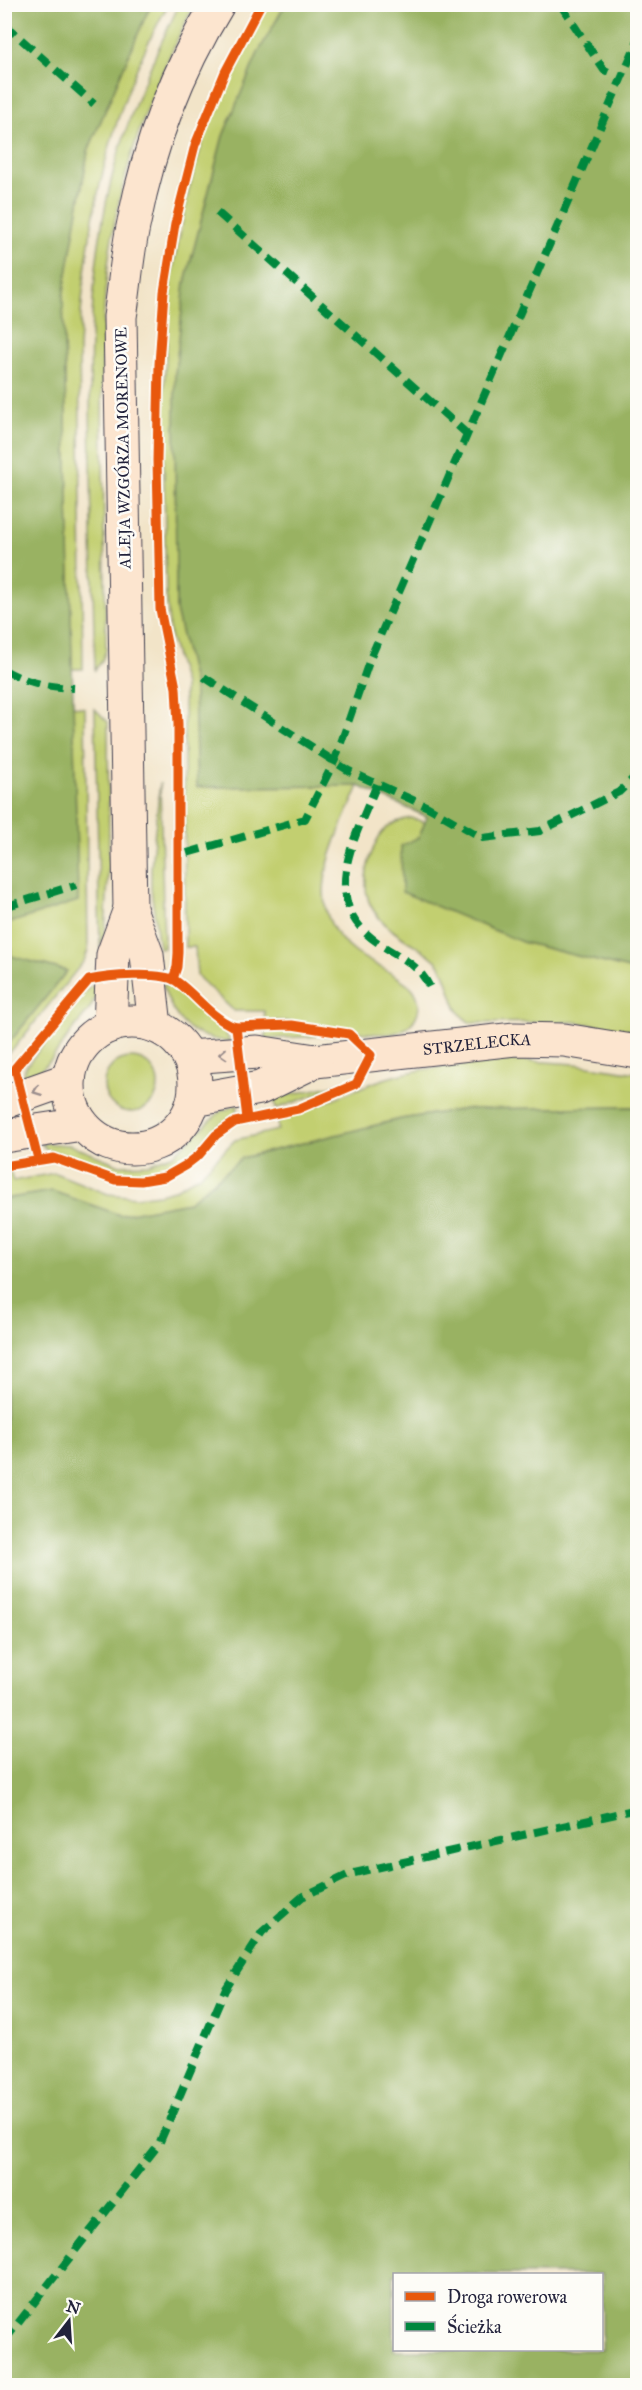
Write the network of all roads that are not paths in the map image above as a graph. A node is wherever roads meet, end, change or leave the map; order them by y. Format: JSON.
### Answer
{"nodes":[{"id":1,"x":218,"y":4,"type":"edge"},
{"id":2,"x":130,"y":909,"type":"junction"},
{"id":3,"x":110,"y":1026,"type":"junction"},
{"id":4,"x":155,"y":1026,"type":"junction"},
{"id":5,"x":638,"y":1052,"type":"edge"},
{"id":6,"x":189,"y":1057,"type":"junction"},
{"id":7,"x":315,"y":1061,"type":"junction"},
{"id":8,"x":69,"y":1079,"type":"junction"},
{"id":9,"x":194,"y":1100,"type":"junction"},
{"id":10,"x":4,"y":1102,"type":"edge"},
{"id":11,"x":82,"y":1124,"type":"junction"},
{"id":12,"x":4,"y":1137,"type":"edge"}],
"edges":[{"from":1,"to":2,"type":"main road","name":"ALEJA WZGÓRZA MORENOWE"},
{"from":2,"to":3,"type":"main road","name":"ALEJA WZGÓRZA MORENOWE"},
{"from":2,"to":4,"type":"main road","name":"ALEJA WZGÓRZA MORENOWE"},
{"from":3,"to":4,"type":"main road"},
{"from":3,"to":8,"type":"main road"},
{"from":4,"to":6,"type":"main road"},
{"from":5,"to":7,"type":"main road","name":"STRZELECKA"},
{"from":7,"to":6,"type":"main road","name":"STRZELECKA","one_way":true},
{"from":6,"to":9,"type":"main road"},
{"from":7,"to":9,"type":"main road","name":"STRZELECKA"},
{"from":8,"to":10,"type":"main road","one_way":true},
{"from":8,"to":11,"type":"main road"},
{"from":9,"to":11,"type":"main road"},
{"from":11,"to":12,"type":"main road"}]}
